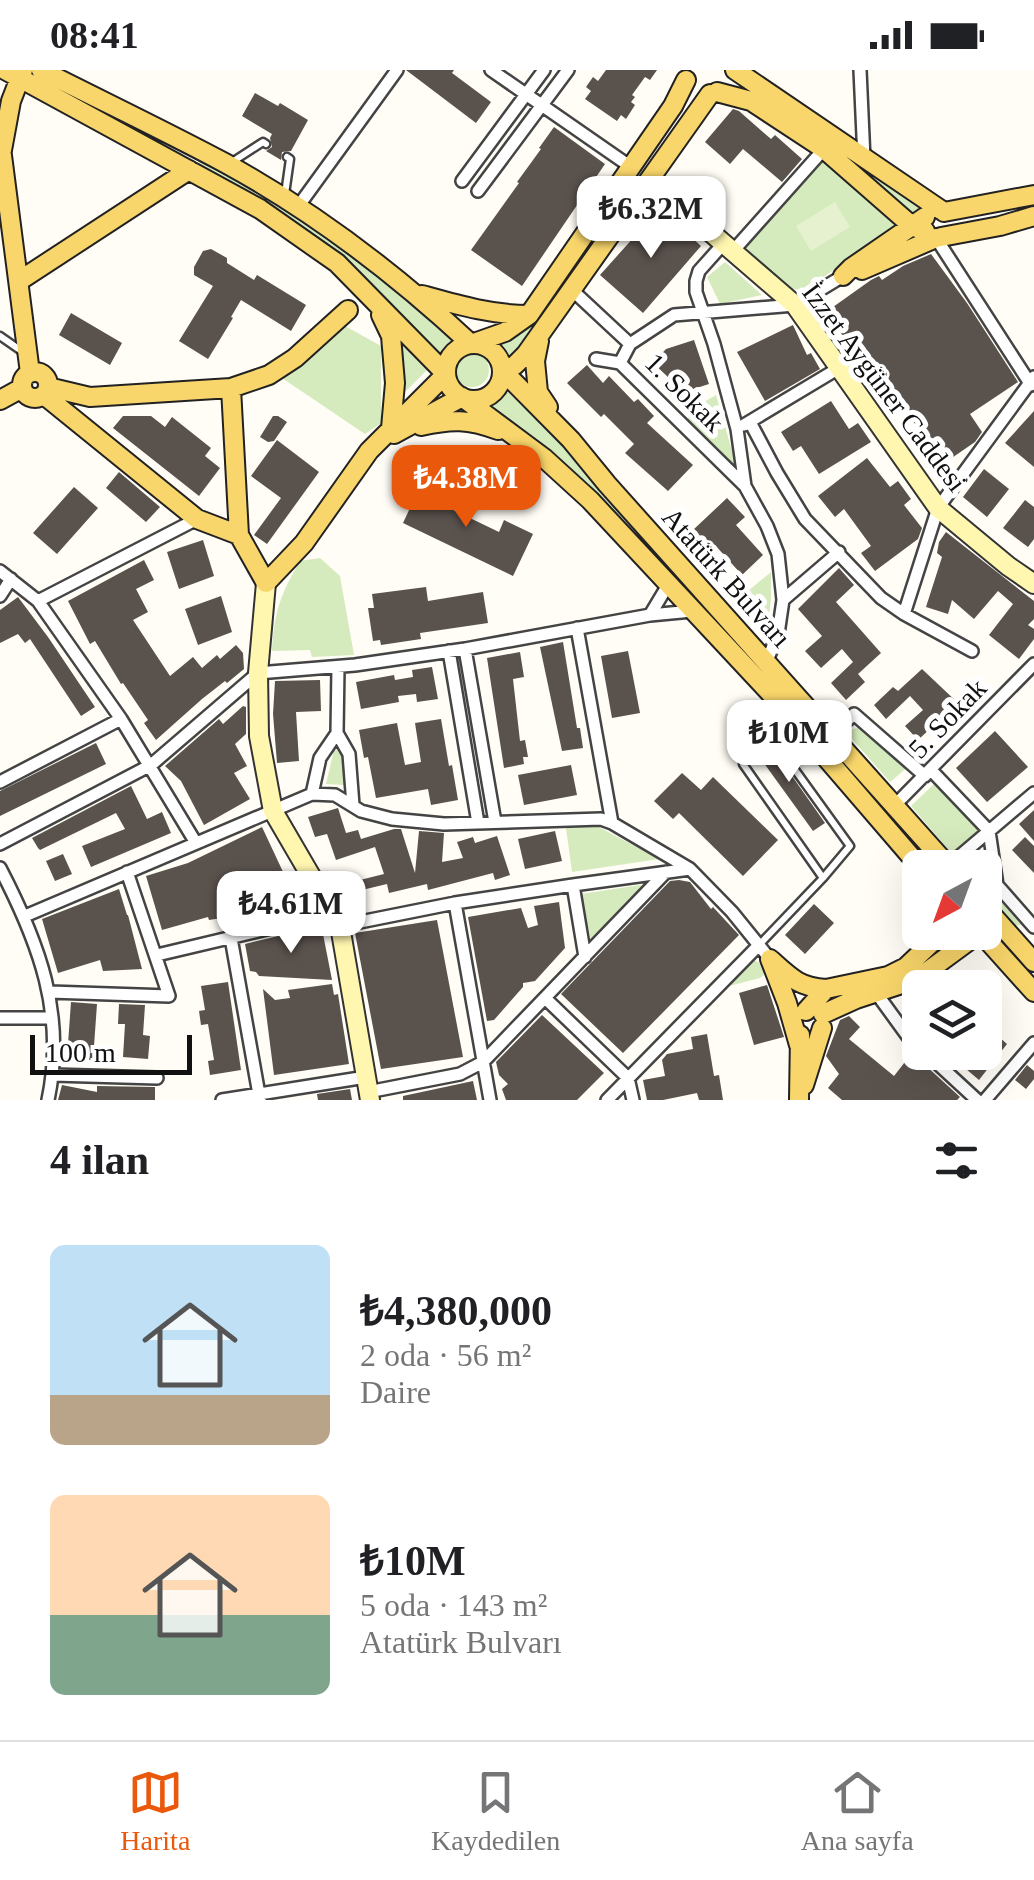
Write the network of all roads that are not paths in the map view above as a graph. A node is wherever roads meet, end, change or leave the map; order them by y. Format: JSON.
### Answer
{"nodes":[{"id":1,"x":41,"y":70,"type":"edge"},
{"id":2,"x":398,"y":70,"type":"edge"},
{"id":3,"x":491,"y":70,"type":"edge"},
{"id":4,"x":544,"y":70,"type":"edge"},
{"id":5,"x":568,"y":70,"type":"edge"},
{"id":6,"x":732,"y":70,"type":"edge"},
{"id":7,"x":860,"y":70,"type":"edge"},
{"id":8,"x":15,"y":72,"type":"edge"},
{"id":9,"x":685,"y":75,"type":"edge"},
{"id":10,"x":714,"y":93,"type":"junction"},
{"id":11,"x":526,"y":94,"type":"junction"},
{"id":12,"x":542,"y":106,"type":"junction"},
{"id":13,"x":266,"y":144,"type":"dead end"},
{"id":14,"x":1,"y":146,"type":"edge"},
{"id":15,"x":824,"y":149,"type":"junction"},
{"id":16,"x":287,"y":157,"type":"dead end"},
{"id":17,"x":864,"y":158,"type":"junction"},
{"id":18,"x":228,"y":165,"type":"junction"},
{"id":19,"x":631,"y":168,"type":"junction"},
{"id":20,"x":189,"y":170,"type":"junction"},
{"id":21,"x":650,"y":180,"type":"junction"},
{"id":22,"x":462,"y":181,"type":"dead end"},
{"id":23,"x":478,"y":191,"type":"dead end"},
{"id":24,"x":1034,"y":195,"type":"edge"},
{"id":25,"x":291,"y":204,"type":"junction"},
{"id":26,"x":1034,"y":216,"type":"edge"},
{"id":27,"x":932,"y":224,"type":"junction"},
{"id":28,"x":729,"y":247,"type":"junction"},
{"id":29,"x":842,"y":276,"type":"junction"},
{"id":30,"x":19,"y":281,"type":"junction"},
{"id":31,"x":570,"y":290,"type":"junction"},
{"id":32,"x":418,"y":294,"type":"junction"},
{"id":33,"x":374,"y":301,"type":"junction"},
{"id":34,"x":794,"y":306,"type":"junction"},
{"id":35,"x":556,"y":309,"type":"junction"},
{"id":36,"x":348,"y":310,"type":"dead end"},
{"id":37,"x":704,"y":312,"type":"junction"},
{"id":38,"x":530,"y":315,"type":"junction"},
{"id":39,"x":0,"y":336,"type":"edge"},
{"id":40,"x":471,"y":344,"type":"junction"},
{"id":41,"x":630,"y":344,"type":"junction"},
{"id":42,"x":596,"y":358,"type":"dead end"},
{"id":43,"x":620,"y":363,"type":"junction"},
{"id":44,"x":840,"y":368,"type":"junction"},
{"id":45,"x":502,"y":370,"type":"junction"},
{"id":46,"x":26,"y":372,"type":"junction"},
{"id":47,"x":446,"y":374,"type":"junction"},
{"id":48,"x":1032,"y":383,"type":"edge"},
{"id":49,"x":231,"y":388,"type":"junction"},
{"id":50,"x":46,"y":391,"type":"junction"},
{"id":51,"x":462,"y":397,"type":"junction"},
{"id":52,"x":0,"y":400,"type":"edge"},
{"id":53,"x":750,"y":422,"type":"junction"},
{"id":54,"x":737,"y":429,"type":"junction"},
{"id":55,"x":394,"y":430,"type":"junction"},
{"id":56,"x":518,"y":438,"type":"junction"},
{"id":57,"x":571,"y":440,"type":"junction"},
{"id":58,"x":745,"y":486,"type":"junction"},
{"id":59,"x":938,"y":508,"type":"junction"},
{"id":60,"x":197,"y":519,"type":"junction"},
{"id":61,"x":239,"y":535,"type":"junction"},
{"id":62,"x":839,"y":552,"type":"junction"},
{"id":63,"x":0,"y":571,"type":"edge"},
{"id":64,"x":11,"y":579,"type":"junction"},
{"id":65,"x":266,"y":583,"type":"junction"},
{"id":66,"x":1034,"y":584,"type":"edge"},
{"id":67,"x":668,"y":585,"type":"junction"},
{"id":68,"x":0,"y":596,"type":"edge"},
{"id":69,"x":783,"y":600,"type":"junction"},
{"id":70,"x":38,"y":601,"type":"junction"},
{"id":71,"x":692,"y":611,"type":"junction"},
{"id":72,"x":650,"y":614,"type":"junction"},
{"id":73,"x":904,"y":614,"type":"junction"},
{"id":74,"x":578,"y":628,"type":"junction"},
{"id":75,"x":465,"y":648,"type":"junction"},
{"id":76,"x":449,"y":651,"type":"junction"},
{"id":77,"x":972,"y":652,"type":"dead end"},
{"id":78,"x":766,"y":663,"type":"junction"},
{"id":79,"x":1034,"y":664,"type":"edge"},
{"id":80,"x":338,"y":667,"type":"junction"},
{"id":81,"x":258,"y":672,"type":"junction"},
{"id":82,"x":120,"y":719,"type":"junction"},
{"id":83,"x":337,"y":733,"type":"junction"},
{"id":84,"x":831,"y":736,"type":"junction"},
{"id":85,"x":780,"y":749,"type":"dead end"},
{"id":86,"x":744,"y":764,"type":"dead end"},
{"id":87,"x":151,"y":765,"type":"junction"},
{"id":88,"x":928,"y":773,"type":"junction"},
{"id":89,"x":0,"y":782,"type":"edge"},
{"id":90,"x":1034,"y":793,"type":"edge"},
{"id":91,"x":312,"y":794,"type":"junction"},
{"id":92,"x":353,"y":805,"type":"junction"},
{"id":93,"x":894,"y":806,"type":"junction"},
{"id":94,"x":273,"y":811,"type":"junction"},
{"id":95,"x":495,"y":822,"type":"junction"},
{"id":96,"x":478,"y":823,"type":"junction"},
{"id":97,"x":612,"y":823,"type":"junction"},
{"id":98,"x":989,"y":831,"type":"junction"},
{"id":99,"x":196,"y":843,"type":"junction"},
{"id":100,"x":0,"y":844,"type":"edge"},
{"id":101,"x":905,"y":850,"type":"edge"},
{"id":102,"x":934,"y":850,"type":"edge"},
{"id":103,"x":967,"y":850,"type":"edge"},
{"id":104,"x":690,"y":869,"type":"junction"},
{"id":105,"x":127,"y":872,"type":"junction"},
{"id":106,"x":666,"y":872,"type":"junction"},
{"id":107,"x":2,"y":874,"type":"edge"},
{"id":108,"x":823,"y":878,"type":"junction"},
{"id":109,"x":572,"y":884,"type":"junction"},
{"id":110,"x":455,"y":904,"type":"junction"},
{"id":111,"x":25,"y":916,"type":"junction"},
{"id":112,"x":340,"y":926,"type":"junction"},
{"id":113,"x":1034,"y":926,"type":"edge"},
{"id":114,"x":230,"y":938,"type":"junction"},
{"id":115,"x":1002,"y":938,"type":"edge"},
{"id":116,"x":1002,"y":948,"type":"edge"},
{"id":117,"x":923,"y":950,"type":"edge"},
{"id":118,"x":951,"y":950,"type":"edge"},
{"id":119,"x":764,"y":952,"type":"junction"},
{"id":120,"x":157,"y":956,"type":"junction"},
{"id":121,"x":585,"y":957,"type":"junction"},
{"id":122,"x":1034,"y":962,"type":"edge"},
{"id":123,"x":826,"y":989,"type":"junction"},
{"id":124,"x":50,"y":992,"type":"junction"},
{"id":125,"x":1034,"y":992,"type":"edge"},
{"id":126,"x":877,"y":994,"type":"junction"},
{"id":127,"x":544,"y":998,"type":"junction"},
{"id":128,"x":0,"y":1018,"type":"edge"},
{"id":129,"x":52,"y":1018,"type":"junction"},
{"id":130,"x":813,"y":1019,"type":"junction"},
{"id":131,"x":902,"y":1028,"type":"edge"},
{"id":132,"x":1034,"y":1044,"type":"edge"},
{"id":133,"x":799,"y":1045,"type":"junction"},
{"id":134,"x":483,"y":1062,"type":"junction"},
{"id":135,"x":946,"y":1070,"type":"edge"},
{"id":136,"x":53,"y":1076,"type":"junction"},
{"id":137,"x":157,"y":1078,"type":"dead end"},
{"id":138,"x":628,"y":1078,"type":"junction"},
{"id":139,"x":368,"y":1090,"type":"edge"},
{"id":140,"x":260,"y":1097,"type":"edge"},
{"id":141,"x":48,"y":1100,"type":"edge"},
{"id":142,"x":222,"y":1100,"type":"edge"},
{"id":143,"x":490,"y":1100,"type":"edge"},
{"id":144,"x":606,"y":1100,"type":"edge"},
{"id":145,"x":633,"y":1100,"type":"edge"},
{"id":146,"x":800,"y":1100,"type":"edge"},
{"id":147,"x":981,"y":1100,"type":"edge"}],
"edges":[{"from":1,"to":18,"type":"main road","name":"Atatürk Bulvarı"},
{"from":2,"to":25,"type":"street"},
{"from":3,"to":11,"type":"street"},
{"from":4,"to":11,"type":"street"},
{"from":5,"to":12,"type":"street"},
{"from":6,"to":10,"type":"main road"},
{"from":6,"to":17,"type":"main road"},
{"from":7,"to":17,"type":"street"},
{"from":8,"to":14,"type":"main road"},
{"from":8,"to":20,"type":"main road","name":"Atatürk Bulvarı"},
{"from":9,"to":10,"type":"main road"},
{"from":9,"to":19,"type":"main road"},
{"from":10,"to":15,"type":"main road"},
{"from":10,"to":21,"type":"main road"},
{"from":11,"to":12,"type":"street"},
{"from":11,"to":22,"type":"street"},
{"from":12,"to":19,"type":"street"},
{"from":12,"to":23,"type":"street"},
{"from":13,"to":18,"type":"lane"},
{"from":14,"to":30,"type":"main road"},
{"from":15,"to":27,"type":"main road"},
{"from":15,"to":28,"type":"street"},
{"from":16,"to":25,"type":"lane"},
{"from":17,"to":27,"type":"main road"},
{"from":18,"to":25,"type":"main road","name":"Atatürk Bulvarı"},
{"from":19,"to":38,"type":"main road"},
{"from":20,"to":30,"type":"main road"},
{"from":20,"to":33,"type":"main road","name":"Atatürk Bulvarı"},
{"from":21,"to":28,"type":"street","name":"İzzet Aygüner Caddesi"},
{"from":21,"to":31,"type":"main road"},
{"from":24,"to":27,"type":"main road"},
{"from":25,"to":32,"type":"main road","name":"Atatürk Bulvarı"},
{"from":26,"to":27,"type":"main road"},
{"from":27,"to":29,"type":"main road"},
{"from":27,"to":29,"type":"main road"},
{"from":27,"to":48,"type":"street"},
{"from":28,"to":34,"type":"street","name":"İzzet Aygüner Caddesi"},
{"from":28,"to":37,"type":"street"},
{"from":29,"to":34,"type":"street"},
{"from":30,"to":46,"type":"main road"},
{"from":31,"to":35,"type":"main road"},
{"from":31,"to":41,"type":"street","name":"1. Sokak"},
{"from":32,"to":38,"type":"main road"},
{"from":32,"to":40,"type":"main road","name":"Atatürk Bulvarı"},
{"from":33,"to":47,"type":"main road","name":"Atatürk Bulvarı"},
{"from":33,"to":55,"type":"main road"},
{"from":34,"to":37,"type":"street"},
{"from":34,"to":44,"type":"street","name":"İzzet Aygüner Caddesi"},
{"from":35,"to":45,"type":"main road"},
{"from":35,"to":57,"type":"main road"},
{"from":36,"to":49,"type":"main road"},
{"from":37,"to":41,"type":"street"},
{"from":37,"to":54,"type":"street"},
{"from":38,"to":40,"type":"main road"},
{"from":39,"to":46,"type":"lane"},
{"from":40,"to":45,"type":"main road","name":"Atatürk Bulvarı"},
{"from":40,"to":47,"type":"main road"},
{"from":41,"to":43,"type":"street","name":"1. Sokak"},
{"from":42,"to":43,"type":"street"},
{"from":43,"to":58,"type":"street","name":"1. Sokak"},
{"from":44,"to":53,"type":"street"},
{"from":44,"to":59,"type":"street","name":"İzzet Aygüner Caddesi"},
{"from":45,"to":51,"type":"main road"},
{"from":45,"to":57,"type":"main road","name":"Atatürk Bulvarı"},
{"from":46,"to":50,"type":"main road"},
{"from":46,"to":52,"type":"main road"},
{"from":47,"to":51,"type":"main road","name":"Atatürk Bulvarı"},
{"from":47,"to":55,"type":"main road"},
{"from":48,"to":59,"type":"street"},
{"from":49,"to":50,"type":"main road"},
{"from":49,"to":61,"type":"main road"},
{"from":50,"to":60,"type":"main road"},
{"from":51,"to":55,"type":"main road"},
{"from":51,"to":56,"type":"main road","name":"Atatürk Bulvarı"},
{"from":53,"to":54,"type":"street"},
{"from":53,"to":62,"type":"street"},
{"from":54,"to":58,"type":"street"},
{"from":55,"to":56,"type":"main road"},
{"from":55,"to":65,"type":"main road"},
{"from":56,"to":67,"type":"main road","name":"Atatürk Bulvarı"},
{"from":57,"to":78,"type":"main road","name":"Atatürk Bulvarı"},
{"from":58,"to":69,"type":"street"},
{"from":59,"to":66,"type":"street","name":"İzzet Aygüner Caddesi"},
{"from":59,"to":73,"type":"street"},
{"from":60,"to":61,"type":"main road"},
{"from":60,"to":70,"type":"street"},
{"from":61,"to":65,"type":"main road"},
{"from":62,"to":69,"type":"street"},
{"from":62,"to":73,"type":"street"},
{"from":63,"to":64,"type":"street"},
{"from":64,"to":68,"type":"street"},
{"from":64,"to":70,"type":"street"},
{"from":65,"to":81,"type":"street"},
{"from":67,"to":71,"type":"main road","name":"Atatürk Bulvarı"},
{"from":67,"to":72,"type":"street"},
{"from":69,"to":78,"type":"street"},
{"from":70,"to":82,"type":"street"},
{"from":71,"to":72,"type":"street"},
{"from":71,"to":101,"type":"main road","name":"Atatürk Bulvarı"},
{"from":72,"to":74,"type":"street"},
{"from":73,"to":77,"type":"street"},
{"from":74,"to":75,"type":"street"},
{"from":74,"to":97,"type":"street"},
{"from":75,"to":76,"type":"street"},
{"from":75,"to":95,"type":"street"},
{"from":76,"to":80,"type":"street"},
{"from":76,"to":96,"type":"street"},
{"from":78,"to":84,"type":"main road","name":"Atatürk Bulvarı"},
{"from":79,"to":88,"type":"street","name":"5. Sokak"},
{"from":80,"to":81,"type":"street"},
{"from":80,"to":83,"type":"street"},
{"from":81,"to":87,"type":"street"},
{"from":81,"to":94,"type":"street"},
{"from":82,"to":87,"type":"street"},
{"from":82,"to":89,"type":"street"},
{"from":83,"to":91,"type":"street"},
{"from":83,"to":92,"type":"street"},
{"from":84,"to":88,"type":"street"},
{"from":84,"to":93,"type":"main road","name":"Atatürk Bulvarı"},
{"from":85,"to":108,"type":"lane"},
{"from":86,"to":108,"type":"lane"},
{"from":87,"to":99,"type":"street"},
{"from":87,"to":100,"type":"street"},
{"from":88,"to":93,"type":"street","name":"5. Sokak"},
{"from":88,"to":98,"type":"street"},
{"from":90,"to":98,"type":"street"},
{"from":91,"to":92,"type":"street"},
{"from":91,"to":94,"type":"street"},
{"from":92,"to":96,"type":"street"},
{"from":93,"to":102,"type":"main road","name":"Atatürk Bulvarı"},
{"from":94,"to":99,"type":"street"},
{"from":94,"to":112,"type":"street"},
{"from":95,"to":96,"type":"street"},
{"from":95,"to":97,"type":"street"},
{"from":97,"to":104,"type":"street"},
{"from":98,"to":103,"type":"street"},
{"from":98,"to":113,"type":"street"},
{"from":99,"to":105,"type":"street"},
{"from":104,"to":106,"type":"street"},
{"from":104,"to":119,"type":"street"},
{"from":105,"to":111,"type":"street"},
{"from":105,"to":120,"type":"street"},
{"from":106,"to":109,"type":"street"},
{"from":106,"to":121,"type":"street"},
{"from":107,"to":111,"type":"street"},
{"from":108,"to":119,"type":"lane"},
{"from":109,"to":110,"type":"street"},
{"from":109,"to":121,"type":"street"},
{"from":110,"to":112,"type":"street"},
{"from":110,"to":134,"type":"street"},
{"from":111,"to":124,"type":"street"},
{"from":112,"to":114,"type":"street"},
{"from":112,"to":139,"type":"street"},
{"from":114,"to":120,"type":"street"},
{"from":114,"to":140,"type":"street"},
{"from":115,"to":122,"type":"main road"},
{"from":116,"to":125,"type":"main road"},
{"from":117,"to":123,"type":"main road"},
{"from":118,"to":126,"type":"main road"},
{"from":119,"to":123,"type":"main road"},
{"from":119,"to":133,"type":"main road"},
{"from":119,"to":138,"type":"street"},
{"from":120,"to":124,"type":"street"},
{"from":121,"to":127,"type":"street"},
{"from":123,"to":130,"type":"main road"},
{"from":124,"to":129,"type":"street"},
{"from":126,"to":130,"type":"main road"},
{"from":126,"to":131,"type":"street"},
{"from":127,"to":134,"type":"street"},
{"from":127,"to":138,"type":"street"},
{"from":128,"to":129,"type":"street"},
{"from":129,"to":136,"type":"street"},
{"from":130,"to":133,"type":"main road"},
{"from":130,"to":146,"type":"main road"},
{"from":132,"to":147,"type":"street"},
{"from":133,"to":146,"type":"main road"},
{"from":134,"to":139,"type":"street"},
{"from":134,"to":143,"type":"street"},
{"from":135,"to":147,"type":"street"},
{"from":136,"to":137,"type":"street"},
{"from":136,"to":141,"type":"street"},
{"from":138,"to":144,"type":"street"},
{"from":138,"to":145,"type":"street"},
{"from":139,"to":140,"type":"street"},
{"from":140,"to":142,"type":"street"}]}
